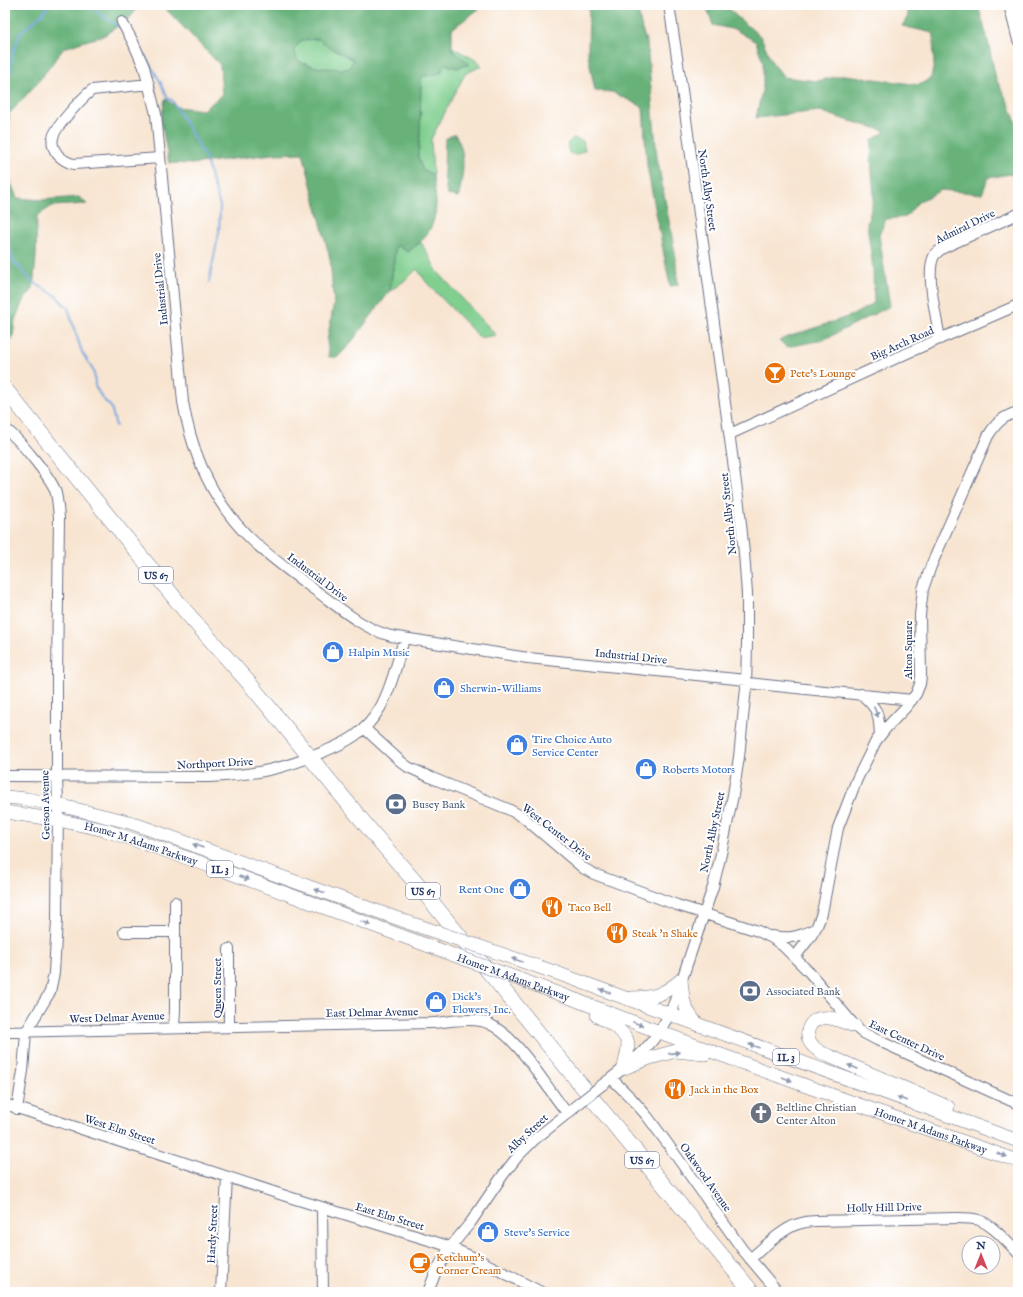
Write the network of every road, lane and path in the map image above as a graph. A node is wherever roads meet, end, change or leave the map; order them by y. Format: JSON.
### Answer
{"nodes":[{"id":1,"x":669,"y":5,"type":"edge"},
{"id":2,"x":1009,"y":5,"type":"edge"},
{"id":3,"x":122,"y":22,"type":"dead end"},
{"id":4,"x":1018,"y":40,"type":"edge"},
{"id":5,"x":149,"y":84,"type":"junction"},
{"id":6,"x":160,"y":158,"type":"junction"},
{"id":7,"x":1018,"y":214,"type":"edge"},
{"id":8,"x":1018,"y":305,"type":"edge"},
{"id":9,"x":940,"y":339,"type":"junction"},
{"id":10,"x":5,"y":389,"type":"edge"},
{"id":11,"x":1018,"y":412,"type":"edge"},
{"id":12,"x":5,"y":429,"type":"edge"},
{"id":13,"x":730,"y":434,"type":"junction"},
{"id":14,"x":404,"y":639,"type":"junction"},
{"id":15,"x":746,"y":680,"type":"junction"},
{"id":16,"x":861,"y":694,"type":"junction"},
{"id":17,"x":912,"y":700,"type":"junction"},
{"id":18,"x":364,"y":728,"type":"junction"},
{"id":19,"x":880,"y":736,"type":"junction"},
{"id":20,"x":310,"y":758,"type":"junction"},
{"id":21,"x":5,"y":776,"type":"edge"},
{"id":22,"x":57,"y":778,"type":"junction"},
{"id":23,"x":5,"y":797,"type":"edge"},
{"id":24,"x":58,"y":805,"type":"junction"},
{"id":25,"x":5,"y":812,"type":"edge"},
{"id":26,"x":58,"y":820,"type":"junction"},
{"id":27,"x":175,"y":902,"type":"dead end"},
{"id":28,"x":703,"y":914,"type":"junction"},
{"id":29,"x":815,"y":929,"type":"junction"},
{"id":30,"x":124,"y":932,"type":"dead end"},
{"id":31,"x":174,"y":932,"type":"junction"},
{"id":32,"x":764,"y":934,"type":"junction"},
{"id":33,"x":229,"y":949,"type":"dead end"},
{"id":34,"x":795,"y":957,"type":"junction"},
{"id":35,"x":681,"y":980,"type":"junction"},
{"id":36,"x":546,"y":989,"type":"junction"},
{"id":37,"x":622,"y":998,"type":"junction"},
{"id":38,"x":669,"y":1015,"type":"junction"},
{"id":39,"x":700,"y":1026,"type":"junction"},
{"id":40,"x":855,"y":1026,"type":"junction"},
{"id":41,"x":229,"y":1027,"type":"junction"},
{"id":42,"x":174,"y":1028,"type":"junction"},
{"id":43,"x":5,"y":1032,"type":"edge"},
{"id":44,"x":26,"y":1032,"type":"junction"},
{"id":45,"x":658,"y":1032,"type":"junction"},
{"id":46,"x":729,"y":1058,"type":"junction"},
{"id":47,"x":624,"y":1068,"type":"junction"},
{"id":48,"x":611,"y":1078,"type":"junction"},
{"id":49,"x":5,"y":1104,"type":"edge"},
{"id":50,"x":1018,"y":1104,"type":"edge"},
{"id":51,"x":17,"y":1109,"type":"junction"},
{"id":52,"x":571,"y":1111,"type":"junction"},
{"id":53,"x":1018,"y":1137,"type":"edge"},
{"id":54,"x":1018,"y":1141,"type":"edge"},
{"id":55,"x":1018,"y":1161,"type":"edge"},
{"id":56,"x":227,"y":1177,"type":"junction"},
{"id":57,"x":322,"y":1208,"type":"junction"},
{"id":58,"x":450,"y":1247,"type":"junction"},
{"id":59,"x":1018,"y":1253,"type":"edge"},
{"id":60,"x":750,"y":1259,"type":"junction"},
{"id":61,"x":221,"y":1292,"type":"edge"},
{"id":62,"x":323,"y":1292,"type":"edge"},
{"id":63,"x":428,"y":1292,"type":"edge"},
{"id":64,"x":541,"y":1292,"type":"edge"},
{"id":65,"x":752,"y":1292,"type":"edge"},
{"id":66,"x":778,"y":1292,"type":"edge"}],
"edges":[{"from":1,"to":13,"type":"street","name":"North Alby Street"},
{"from":2,"to":4,"type":"street"},
{"from":3,"to":5,"type":"street","name":"Industrial Drive"},
{"from":5,"to":6,"type":"street","name":"Industrial Drive"},
{"from":5,"to":6,"type":"street"},
{"from":6,"to":14,"type":"street","name":"Industrial Drive"},
{"from":7,"to":9,"type":"street","name":"Admiral Drive"},
{"from":8,"to":9,"type":"street","name":"Big Arch Road"},
{"from":9,"to":13,"type":"street","name":"Big Arch Road"},
{"from":10,"to":20,"type":"highway","number":"US 67"},
{"from":11,"to":17,"type":"street","name":"Alton Square"},
{"from":12,"to":22,"type":"street","name":"Gerson Avenue"},
{"from":13,"to":15,"type":"street","name":"North Alby Street"},
{"from":14,"to":15,"type":"street","name":"Industrial Drive"},
{"from":14,"to":18,"type":"street","name":"Northport Drive"},
{"from":15,"to":16,"type":"street","name":"Industrial Drive"},
{"from":15,"to":28,"type":"street","name":"North Alby Street"},
{"from":16,"to":17,"type":"street","name":"Industrial Drive"},
{"from":16,"to":19,"type":"street","one_way":true},
{"from":17,"to":19,"type":"street","name":"Alton Square"},
{"from":18,"to":20,"type":"street","name":"Northport Drive"},
{"from":18,"to":28,"type":"street","name":"West Center Drive"},
{"from":19,"to":29,"type":"street","name":"Alton Square"},
{"from":20,"to":22,"type":"street","name":"Northport Drive"},
{"from":20,"to":65,"type":"highway","number":"US 67"},
{"from":21,"to":22,"type":"street","name":"Northport Drive"},
{"from":22,"to":24,"type":"street","name":"Gerson Avenue"},
{"from":23,"to":24,"type":"main road","name":"Homer M Adams Parkway","number":"IL 3"},
{"from":24,"to":26,"type":"street","name":"Gerson Avenue"},
{"from":37,"to":24,"type":"main road","name":"Homer M Adams Parkway","number":"IL 3","one_way":true,"bridge":true},
{"from":25,"to":26,"type":"main road","name":"Homer M Adams Parkway","number":"IL 3"},
{"from":26,"to":36,"type":"main road","name":"Homer M Adams Parkway","number":"IL 3","one_way":true,"bridge":true},
{"from":26,"to":44,"type":"street","name":"Gerson Avenue"},
{"from":27,"to":31,"type":"street"},
{"from":28,"to":32,"type":"street","name":"East Center Drive"},
{"from":28,"to":35,"type":"street","name":"North Alby Street"},
{"from":29,"to":32,"type":"street"},
{"from":29,"to":34,"type":"street","name":"Alton Square"},
{"from":30,"to":31,"type":"street"},
{"from":31,"to":42,"type":"street"},
{"from":32,"to":34,"type":"street","name":"East Center Drive"},
{"from":33,"to":41,"type":"street","name":"Queen Street"},
{"from":34,"to":40,"type":"street","name":"East Center Drive"},
{"from":35,"to":37,"type":"main road"},
{"from":35,"to":38,"type":"street","name":"North Alby Street"},
{"from":35,"to":39,"type":"main road"},
{"from":36,"to":45,"type":"main road","name":"Homer M Adams Parkway","number":"IL 3","one_way":true,"bridge":true},
{"from":36,"to":47,"type":"main road"},
{"from":37,"to":38,"type":"main road","name":"Homer M Adams Parkway","number":"IL 3"},
{"from":38,"to":39,"type":"main road","name":"Homer M Adams Parkway","number":"IL 3"},
{"from":38,"to":45,"type":"street","name":"Alby Street"},
{"from":54,"to":39,"type":"main road","name":"Homer M Adams Parkway","number":"IL 3","one_way":true},
{"from":40,"to":50,"type":"street","name":"East Center Drive"},
{"from":53,"to":40,"type":"main road","one_way":true},
{"from":41,"to":42,"type":"street","name":"West Delmar Avenue"},
{"from":41,"to":52,"type":"street","name":"East Delmar Avenue"},
{"from":42,"to":44,"type":"street","name":"West Delmar Avenue"},
{"from":43,"to":44,"type":"street","name":"West Delmar Avenue"},
{"from":44,"to":51,"type":"street","name":"Gerson Avenue"},
{"from":45,"to":46,"type":"main road","name":"Homer M Adams Parkway","number":"IL 3"},
{"from":45,"to":47,"type":"street","name":"Alby Street"},
{"from":47,"to":46,"type":"main road","one_way":true},
{"from":46,"to":55,"type":"main road","name":"Homer M Adams Parkway","number":"IL 3","one_way":true},
{"from":47,"to":48,"type":"street","name":"Alby Street"},
{"from":48,"to":52,"type":"street","name":"Alby Street","bridge":true},
{"from":48,"to":60,"type":"street","name":"Oakwood Avenue"},
{"from":49,"to":51,"type":"street","name":"West Elm Street"},
{"from":51,"to":56,"type":"street","name":"West Elm Street"},
{"from":52,"to":58,"type":"street","name":"Alby Street"},
{"from":56,"to":57,"type":"street","name":"East Elm Street"},
{"from":56,"to":61,"type":"street","name":"Hardy Street"},
{"from":57,"to":58,"type":"street","name":"East Elm Street"},
{"from":57,"to":62,"type":"street"},
{"from":58,"to":63,"type":"street","name":"Alby Street"},
{"from":58,"to":64,"type":"street","name":"East Elm Street"},
{"from":59,"to":60,"type":"street","name":"Holly Hill Drive"},
{"from":60,"to":66,"type":"street","name":"Oakwood Avenue"}]}
